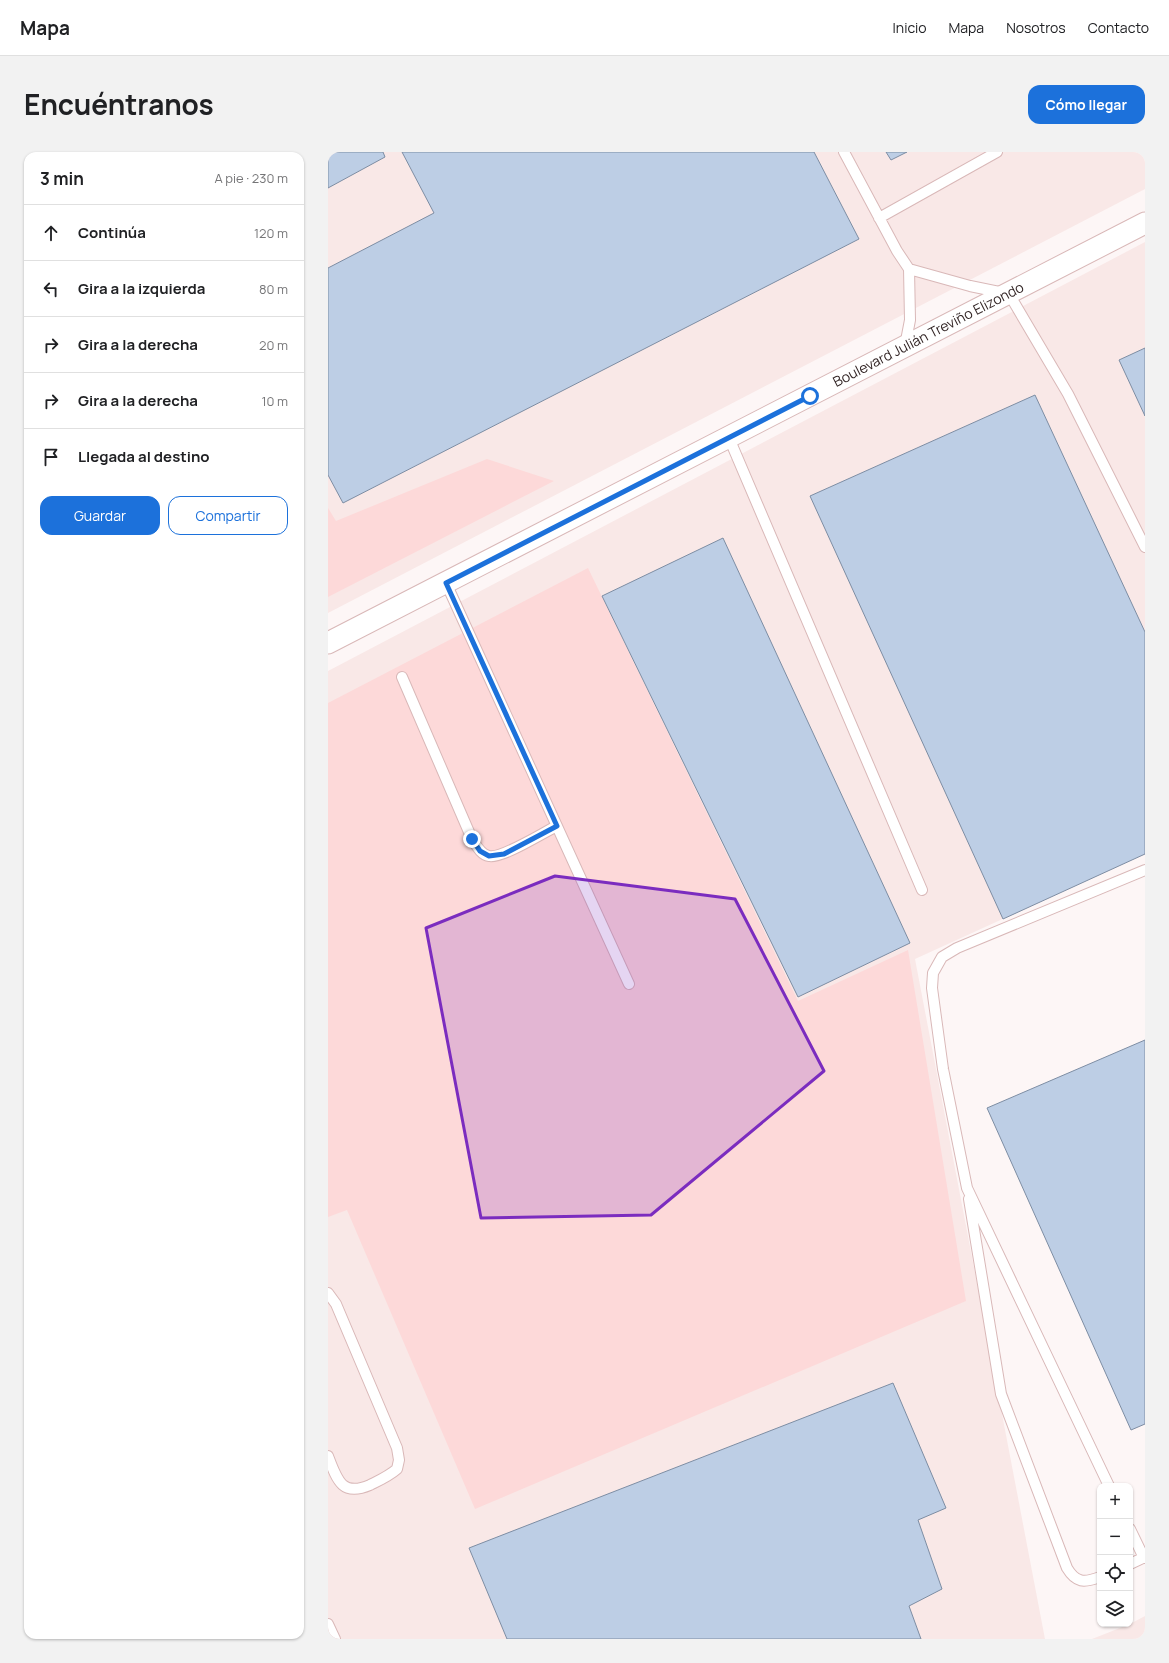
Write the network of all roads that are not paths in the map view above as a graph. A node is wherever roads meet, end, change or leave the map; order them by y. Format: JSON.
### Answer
{"nodes":[{"id":1,"x":844,"y":152,"type":"edge"},
{"id":2,"x":997,"y":152,"type":"edge"},
{"id":3,"x":879,"y":218,"type":"junction"},
{"id":4,"x":1145,"y":223,"type":"edge"},
{"id":5,"x":909,"y":269,"type":"junction"},
{"id":6,"x":1009,"y":294,"type":"junction"},
{"id":7,"x":905,"y":348,"type":"junction"},
{"id":8,"x":729,"y":438,"type":"junction"},
{"id":9,"x":1145,"y":547,"type":"edge"},
{"id":10,"x":446,"y":583,"type":"junction"},
{"id":11,"x":328,"y":644,"type":"edge"},
{"id":12,"x":402,"y":677,"type":"dead end"},
{"id":13,"x":557,"y":826,"type":"junction"},
{"id":14,"x":1145,"y":870,"type":"edge"},
{"id":15,"x":922,"y":890,"type":"dead end"},
{"id":16,"x":629,"y":984,"type":"dead end"},
{"id":17,"x":967,"y":1188,"type":"junction"},
{"id":18,"x":328,"y":1293,"type":"edge"},
{"id":19,"x":328,"y":1456,"type":"edge"},
{"id":20,"x":1108,"y":1483,"type":"edge"},
{"id":21,"x":1133,"y":1536,"type":"edge"},
{"id":22,"x":1144,"y":1558,"type":"edge"},
{"id":23,"x":1133,"y":1563,"type":"edge"},
{"id":24,"x":1097,"y":1577,"type":"edge"},
{"id":25,"x":328,"y":1624,"type":"edge"},
{"id":26,"x":335,"y":1639,"type":"edge"}],
"edges":[{"from":1,"to":3,"type":"lane"},
{"from":2,"to":3,"type":"lane"},
{"from":3,"to":5,"type":"lane"},
{"from":4,"to":6,"type":"street","name":"Boulevard Julián Treviño Elizondo"},
{"from":5,"to":6,"type":"lane"},
{"from":5,"to":7,"type":"lane"},
{"from":6,"to":7,"type":"street","name":"Boulevard Julián Treviño Elizondo"},
{"from":6,"to":9,"type":"lane"},
{"from":7,"to":8,"type":"street","name":"Boulevard Julián Treviño Elizondo"},
{"from":8,"to":10,"type":"street","name":"Boulevard Julián Treviño Elizondo"},
{"from":8,"to":15,"type":"lane"},
{"from":10,"to":11,"type":"street","name":"Boulevard Julián Treviño Elizondo"},
{"from":10,"to":13,"type":"lane"},
{"from":12,"to":13,"type":"lane"},
{"from":13,"to":16,"type":"lane"},
{"from":14,"to":17,"type":"lane"},
{"from":17,"to":20,"type":"lane"},
{"from":17,"to":24,"type":"lane"},
{"from":18,"to":19,"type":"lane"},
{"from":21,"to":22,"type":"lane"},
{"from":22,"to":23,"type":"lane"},
{"from":25,"to":26,"type":"lane"}]}
